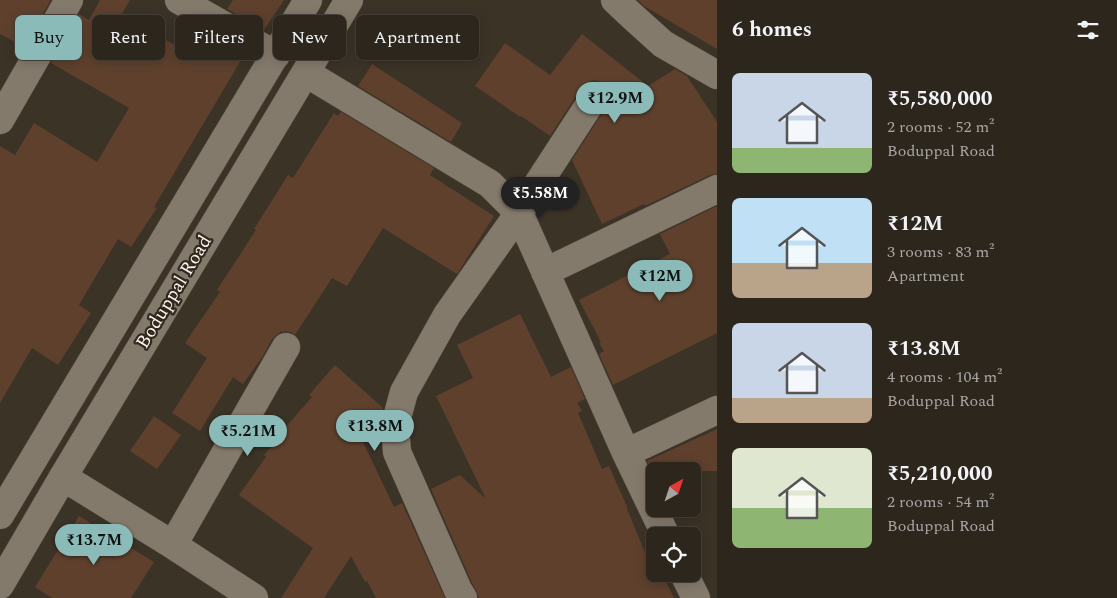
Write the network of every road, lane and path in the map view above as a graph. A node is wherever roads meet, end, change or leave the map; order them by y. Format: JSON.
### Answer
{"nodes":[{"id":1,"x":69,"y":0,"type":"edge"},
{"id":2,"x":179,"y":0,"type":"edge"},
{"id":3,"x":308,"y":0,"type":"edge"},
{"id":4,"x":349,"y":0,"type":"edge"},
{"id":5,"x":615,"y":0,"type":"edge"},
{"id":6,"x":299,"y":15,"type":"edge"},
{"id":7,"x":273,"y":53,"type":"edge"},
{"id":8,"x":273,"y":60,"type":"edge"},
{"id":9,"x":306,"y":73,"type":"junction"},
{"id":10,"x":717,"y":75,"type":"edge"},
{"id":11,"x":596,"y":96,"type":"dead end"},
{"id":12,"x":0,"y":120,"type":"edge"},
{"id":13,"x":717,"y":190,"type":"edge"},
{"id":14,"x":518,"y":213,"type":"junction"},
{"id":15,"x":545,"y":272,"type":"junction"},
{"id":16,"x":286,"y":347,"type":"dead end"},
{"id":17,"x":717,"y":410,"type":"edge"},
{"id":18,"x":626,"y":453,"type":"junction"},
{"id":19,"x":63,"y":477,"type":"junction"},
{"id":20,"x":0,"y":515,"type":"edge"},
{"id":21,"x":662,"y":527,"type":"edge"},
{"id":22,"x":173,"y":545,"type":"junction"},
{"id":23,"x":688,"y":582,"type":"edge"},
{"id":24,"x":0,"y":585,"type":"edge"},
{"id":25,"x":254,"y":598,"type":"edge"},
{"id":26,"x":463,"y":598,"type":"edge"},
{"id":27,"x":696,"y":598,"type":"edge"}],
"edges":[{"from":1,"to":12,"type":"street"},
{"from":2,"to":7,"type":"street"},
{"from":3,"to":6,"type":"street","name":"Boduppal Road"},
{"from":4,"to":9,"type":"street","name":"Boduppal Road"},
{"from":5,"to":10,"type":"street"},
{"from":8,"to":20,"type":"street","name":"Boduppal Road"},
{"from":9,"to":14,"type":"street"},
{"from":9,"to":19,"type":"street","name":"Boduppal Road"},
{"from":11,"to":14,"type":"street"},
{"from":13,"to":15,"type":"street"},
{"from":14,"to":15,"type":"street"},
{"from":14,"to":26,"type":"street"},
{"from":15,"to":18,"type":"street"},
{"from":16,"to":22,"type":"street"},
{"from":17,"to":18,"type":"street"},
{"from":18,"to":21,"type":"street"},
{"from":19,"to":22,"type":"street"},
{"from":19,"to":24,"type":"street","name":"Boduppal Road"},
{"from":22,"to":25,"type":"street"},
{"from":23,"to":27,"type":"street"}]}
